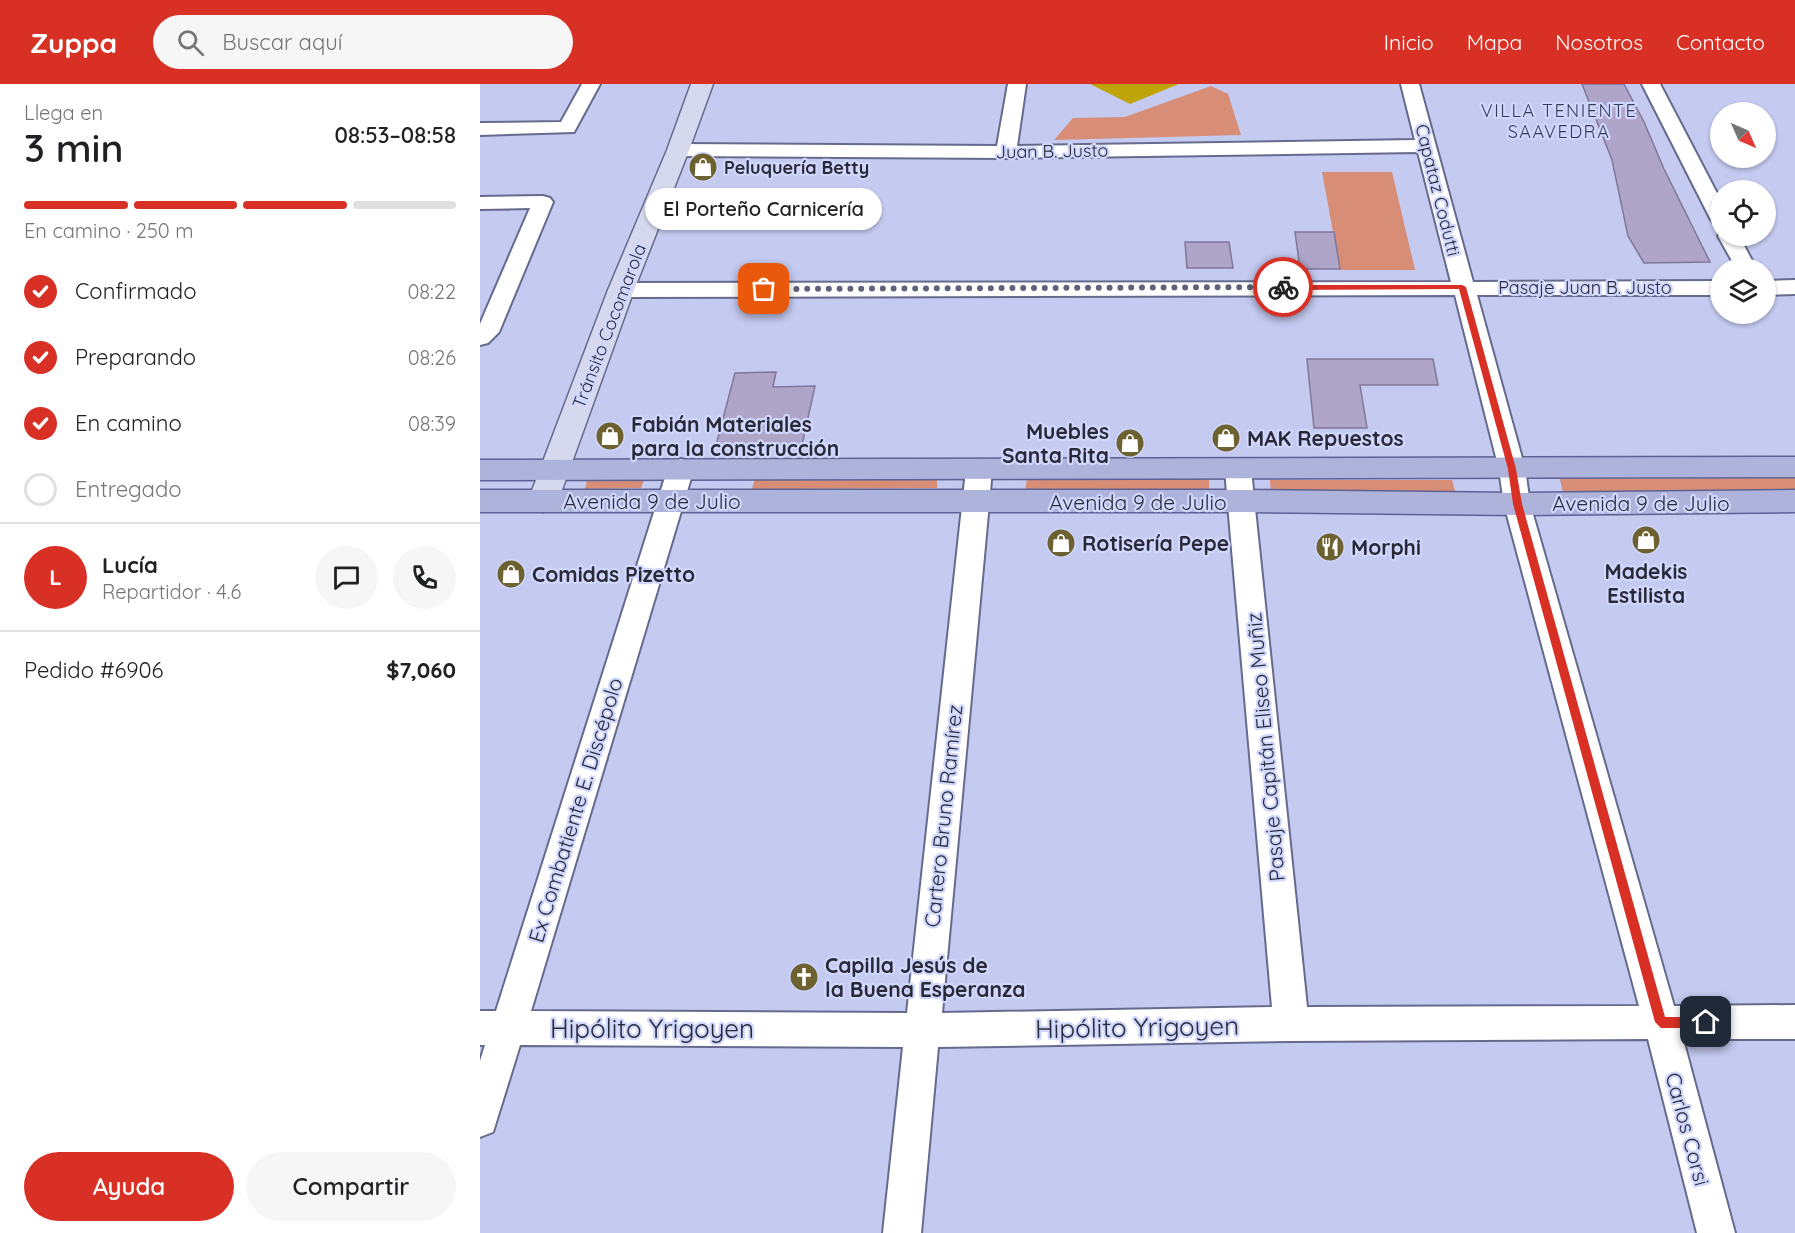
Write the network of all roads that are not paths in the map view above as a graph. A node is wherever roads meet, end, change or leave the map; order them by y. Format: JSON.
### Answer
{"nodes":[{"id":1,"x":591,"y":84,"type":"edge"},
{"id":2,"x":702,"y":84,"type":"edge"},
{"id":3,"x":1017,"y":84,"type":"edge"},
{"id":4,"x":1410,"y":84,"type":"edge"},
{"id":5,"x":1651,"y":84,"type":"edge"},
{"id":6,"x":480,"y":129,"type":"edge"},
{"id":7,"x":1426,"y":146,"type":"junction"},
{"id":8,"x":678,"y":150,"type":"junction"},
{"id":9,"x":1006,"y":152,"type":"junction"},
{"id":10,"x":1710,"y":199,"type":"edge"},
{"id":11,"x":480,"y":202,"type":"edge"},
{"id":12,"x":1462,"y":287,"type":"junction"},
{"id":13,"x":1795,"y":287,"type":"edge"},
{"id":14,"x":1710,"y":288,"type":"edge"},
{"id":15,"x":1776,"y":288,"type":"edge"},
{"id":16,"x":621,"y":290,"type":"junction"},
{"id":17,"x":480,"y":338,"type":"edge"},
{"id":18,"x":1795,"y":467,"type":"edge"},
{"id":19,"x":681,"y":468,"type":"junction"},
{"id":20,"x":555,"y":469,"type":"junction"},
{"id":21,"x":1512,"y":469,"type":"junction"},
{"id":22,"x":480,"y":470,"type":"edge"},
{"id":23,"x":979,"y":470,"type":"junction"},
{"id":24,"x":1238,"y":470,"type":"junction"},
{"id":25,"x":480,"y":501,"type":"edge"},
{"id":26,"x":543,"y":501,"type":"junction"},
{"id":27,"x":672,"y":501,"type":"junction"},
{"id":28,"x":1242,"y":501,"type":"junction"},
{"id":29,"x":1795,"y":501,"type":"edge"},
{"id":30,"x":976,"y":503,"type":"junction"},
{"id":31,"x":1517,"y":504,"type":"junction"},
{"id":32,"x":1661,"y":1022,"type":"junction"},
{"id":33,"x":1795,"y":1022,"type":"edge"},
{"id":34,"x":1291,"y":1024,"type":"junction"},
{"id":35,"x":494,"y":1028,"type":"edge"},
{"id":36,"x":921,"y":1030,"type":"junction"},
{"id":37,"x":480,"y":1119,"type":"edge"},
{"id":38,"x":902,"y":1233,"type":"edge"},
{"id":39,"x":1716,"y":1233,"type":"edge"}],
"edges":[{"from":1,"to":6,"type":"street"},
{"from":2,"to":8,"type":"street","name":"Tránsito Cocomarola"},
{"from":3,"to":9,"type":"street"},
{"from":4,"to":7,"type":"street","name":"Capataz Codutti"},
{"from":5,"to":10,"type":"street"},
{"from":7,"to":9,"type":"street","name":"Juan B. Justo"},
{"from":7,"to":12,"type":"street","name":"Capataz Codutti"},
{"from":8,"to":9,"type":"street","name":"Juan B. Justo"},
{"from":8,"to":16,"type":"street","name":"Tránsito Cocomarola"},
{"from":11,"to":17,"type":"street"},
{"from":12,"to":14,"type":"street","name":"Pasaje Juan B. Justo"},
{"from":12,"to":16,"type":"street","name":"Pasaje Juan B. Justo"},
{"from":12,"to":21,"type":"street","name":"Capataz Codutti"},
{"from":13,"to":15,"type":"street"},
{"from":16,"to":20,"type":"street","name":"Tránsito Cocomarola"},
{"from":18,"to":21,"type":"main road","name":"Avenida 9 de Julio"},
{"from":19,"to":20,"type":"main road","name":"Avenida 9 de Julio"},
{"from":19,"to":23,"type":"main road","name":"Avenida 9 de Julio"},
{"from":19,"to":27,"type":"street","name":"Ex Combatiente E. Discépolo"},
{"from":20,"to":22,"type":"main road","name":"Avenida 9 de Julio"},
{"from":20,"to":26,"type":"street","name":"Tránsito Cocomarola"},
{"from":21,"to":24,"type":"main road","name":"Avenida 9 de Julio"},
{"from":21,"to":31,"type":"street","name":"Carlos Corsi"},
{"from":23,"to":24,"type":"main road","name":"Avenida 9 de Julio"},
{"from":23,"to":30,"type":"street","name":"Cartero Bruno Ramírez"},
{"from":24,"to":28,"type":"street","name":"Pasaje Capitán Eliseo Muñiz"},
{"from":25,"to":26,"type":"main road","name":"Avenida 9 de Julio"},
{"from":26,"to":27,"type":"main road","name":"Avenida 9 de Julio"},
{"from":27,"to":30,"type":"main road","name":"Avenida 9 de Julio"},
{"from":27,"to":35,"type":"street","name":"Ex Combatiente E. Discépolo"},
{"from":28,"to":30,"type":"main road","name":"Avenida 9 de Julio"},
{"from":28,"to":31,"type":"main road","name":"Avenida 9 de Julio"},
{"from":28,"to":34,"type":"street","name":"Pasaje Capitán Eliseo Muñiz"},
{"from":29,"to":31,"type":"main road","name":"Avenida 9 de Julio"},
{"from":30,"to":36,"type":"street","name":"Cartero Bruno Ramírez"},
{"from":31,"to":32,"type":"street","name":"Carlos Corsi"},
{"from":32,"to":33,"type":"street","name":"Hipólito Yrigoyen"},
{"from":32,"to":34,"type":"street","name":"Hipólito Yrigoyen"},
{"from":32,"to":39,"type":"street","name":"Carlos Corsi"},
{"from":34,"to":36,"type":"street","name":"Hipólito Yrigoyen"},
{"from":35,"to":36,"type":"street","name":"Hipólito Yrigoyen"},
{"from":35,"to":37,"type":"street","name":"Ex Combatiente E. Discépolo"},
{"from":36,"to":38,"type":"street","name":"Cartero Bruno Ramírez"}]}
